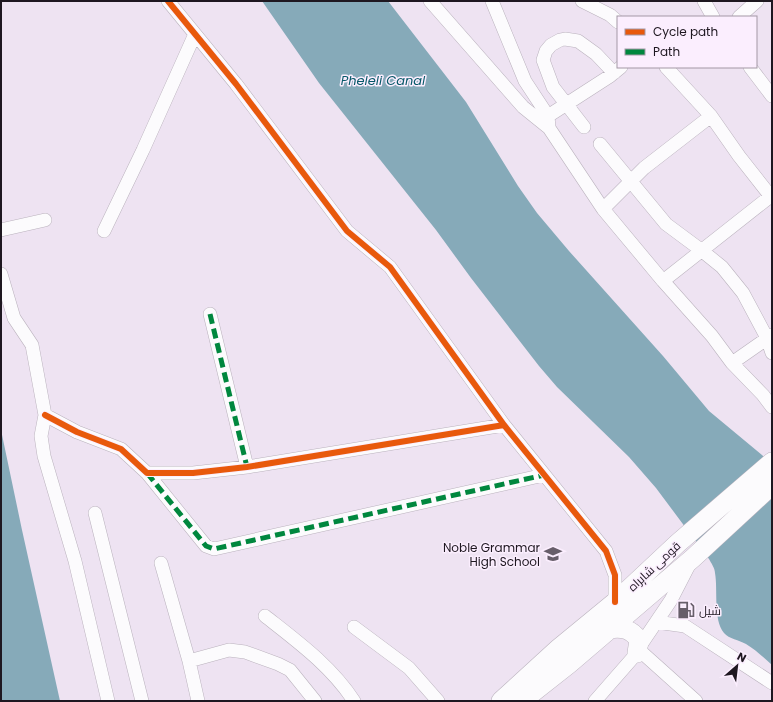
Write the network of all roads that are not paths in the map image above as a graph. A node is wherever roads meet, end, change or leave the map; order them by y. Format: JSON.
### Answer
{"nodes":[{"id":1,"x":168,"y":1,"type":"edge"},
{"id":2,"x":430,"y":1,"type":"edge"},
{"id":3,"x":492,"y":1,"type":"edge"},
{"id":4,"x":582,"y":1,"type":"edge"},
{"id":5,"x":704,"y":1,"type":"edge"},
{"id":6,"x":757,"y":1,"type":"edge"},
{"id":7,"x":712,"y":16,"type":"edge"},
{"id":8,"x":739,"y":16,"type":"edge"},
{"id":9,"x":617,"y":21,"type":"edge"},
{"id":10,"x":195,"y":34,"type":"junction"},
{"id":11,"x":667,"y":68,"type":"edge"},
{"id":12,"x":751,"y":68,"type":"edge"},
{"id":13,"x":617,"y":70,"type":"edge"},
{"id":14,"x":772,"y":96,"type":"edge"},
{"id":15,"x":567,"y":105,"type":"junction"},
{"id":16,"x":710,"y":116,"type":"junction"},
{"id":17,"x":549,"y":122,"type":"junction"},
{"id":18,"x":584,"y":127,"type":"dead end"},
{"id":19,"x":600,"y":144,"type":"dead end"},
{"id":20,"x":631,"y":182,"type":"junction"},
{"id":21,"x":771,"y":196,"type":"edge"},
{"id":22,"x":603,"y":209,"type":"junction"},
{"id":23,"x":45,"y":220,"type":"dead end"},
{"id":24,"x":1,"y":230,"type":"edge"},
{"id":25,"x":104,"y":231,"type":"dead end"},
{"id":26,"x":701,"y":250,"type":"junction"},
{"id":27,"x":1,"y":274,"type":"edge"},
{"id":28,"x":663,"y":281,"type":"junction"},
{"id":29,"x":210,"y":314,"type":"dead end"},
{"id":30,"x":770,"y":336,"type":"edge"},
{"id":31,"x":772,"y":353,"type":"edge"},
{"id":32,"x":732,"y":363,"type":"junction"},
{"id":33,"x":772,"y":408,"type":"edge"},
{"id":34,"x":45,"y":415,"type":"junction"},
{"id":35,"x":504,"y":425,"type":"junction"},
{"id":36,"x":772,"y":462,"type":"edge"},
{"id":37,"x":247,"y":467,"type":"junction"},
{"id":38,"x":147,"y":473,"type":"junction"},
{"id":39,"x":544,"y":475,"type":"junction"},
{"id":40,"x":772,"y":485,"type":"edge"},
{"id":41,"x":95,"y":513,"type":"dead end"},
{"id":42,"x":693,"y":558,"type":"junction"},
{"id":43,"x":161,"y":563,"type":"dead end"},
{"id":44,"x":616,"y":602,"type":"junction"},
{"id":45,"x":265,"y":616,"type":"dead end"},
{"id":46,"x":656,"y":622,"type":"junction"},
{"id":47,"x":354,"y":627,"type":"dead end"},
{"id":48,"x":609,"y":629,"type":"junction"},
{"id":49,"x":588,"y":635,"type":"junction"},
{"id":50,"x":637,"y":651,"type":"junction"},
{"id":51,"x":189,"y":660,"type":"junction"},
{"id":52,"x":772,"y":683,"type":"edge"},
{"id":53,"x":108,"y":701,"type":"edge"},
{"id":54,"x":142,"y":701,"type":"edge"},
{"id":55,"x":198,"y":701,"type":"edge"},
{"id":56,"x":315,"y":701,"type":"edge"},
{"id":57,"x":354,"y":701,"type":"edge"},
{"id":58,"x":438,"y":701,"type":"edge"},
{"id":59,"x":501,"y":701,"type":"edge"},
{"id":60,"x":522,"y":701,"type":"edge"},
{"id":61,"x":595,"y":701,"type":"edge"},
{"id":62,"x":696,"y":701,"type":"edge"}],
"edges":[{"from":1,"to":10,"type":"street"},
{"from":2,"to":17,"type":"street"},
{"from":3,"to":17,"type":"street"},
{"from":4,"to":9,"type":"street"},
{"from":5,"to":7,"type":"street"},
{"from":6,"to":8,"type":"street"},
{"from":10,"to":25,"type":"street"},
{"from":10,"to":35,"type":"street"},
{"from":11,"to":16,"type":"street"},
{"from":12,"to":14,"type":"street"},
{"from":13,"to":15,"type":"street"},
{"from":13,"to":15,"type":"street"},
{"from":15,"to":17,"type":"street"},
{"from":15,"to":18,"type":"street"},
{"from":16,"to":20,"type":"street"},
{"from":16,"to":21,"type":"street"},
{"from":17,"to":22,"type":"street"},
{"from":19,"to":20,"type":"street"},
{"from":20,"to":22,"type":"street"},
{"from":20,"to":26,"type":"street"},
{"from":21,"to":26,"type":"street"},
{"from":22,"to":28,"type":"street"},
{"from":23,"to":24,"type":"street"},
{"from":26,"to":28,"type":"street"},
{"from":26,"to":30,"type":"street"},
{"from":27,"to":34,"type":"street"},
{"from":28,"to":32,"type":"street"},
{"from":29,"to":37,"type":"street"},
{"from":30,"to":31,"type":"street"},
{"from":30,"to":32,"type":"street"},
{"from":32,"to":33,"type":"street"},
{"from":34,"to":38,"type":"street"},
{"from":34,"to":53,"type":"street"},
{"from":35,"to":37,"type":"street"},
{"from":35,"to":39,"type":"street"},
{"from":36,"to":44,"type":"highway","name":"قومی شاہراہ"},
{"from":37,"to":38,"type":"street"},
{"from":38,"to":39,"type":"street"},
{"from":39,"to":44,"type":"street"},
{"from":40,"to":42,"type":"highway","name":"قومی شاہراہ"},
{"from":41,"to":54,"type":"street"},
{"from":42,"to":46,"type":"street"},
{"from":42,"to":48,"type":"highway","name":"قومی شاہراہ"},
{"from":43,"to":51,"type":"street"},
{"from":44,"to":49,"type":"highway","name":"قومی شاہراہ"},
{"from":45,"to":57,"type":"street"},
{"from":46,"to":50,"type":"street"},
{"from":46,"to":52,"type":"street"},
{"from":47,"to":58,"type":"street"},
{"from":48,"to":49,"type":"highway","name":"قومی شاہراہ"},
{"from":48,"to":50,"type":"highway"},
{"from":49,"to":59,"type":"highway","name":"قومی شاہراہ"},
{"from":49,"to":60,"type":"highway","name":"قومی شاہراہ"},
{"from":50,"to":61,"type":"street"},
{"from":50,"to":62,"type":"street"},
{"from":51,"to":55,"type":"street"},
{"from":51,"to":56,"type":"street"}]}
